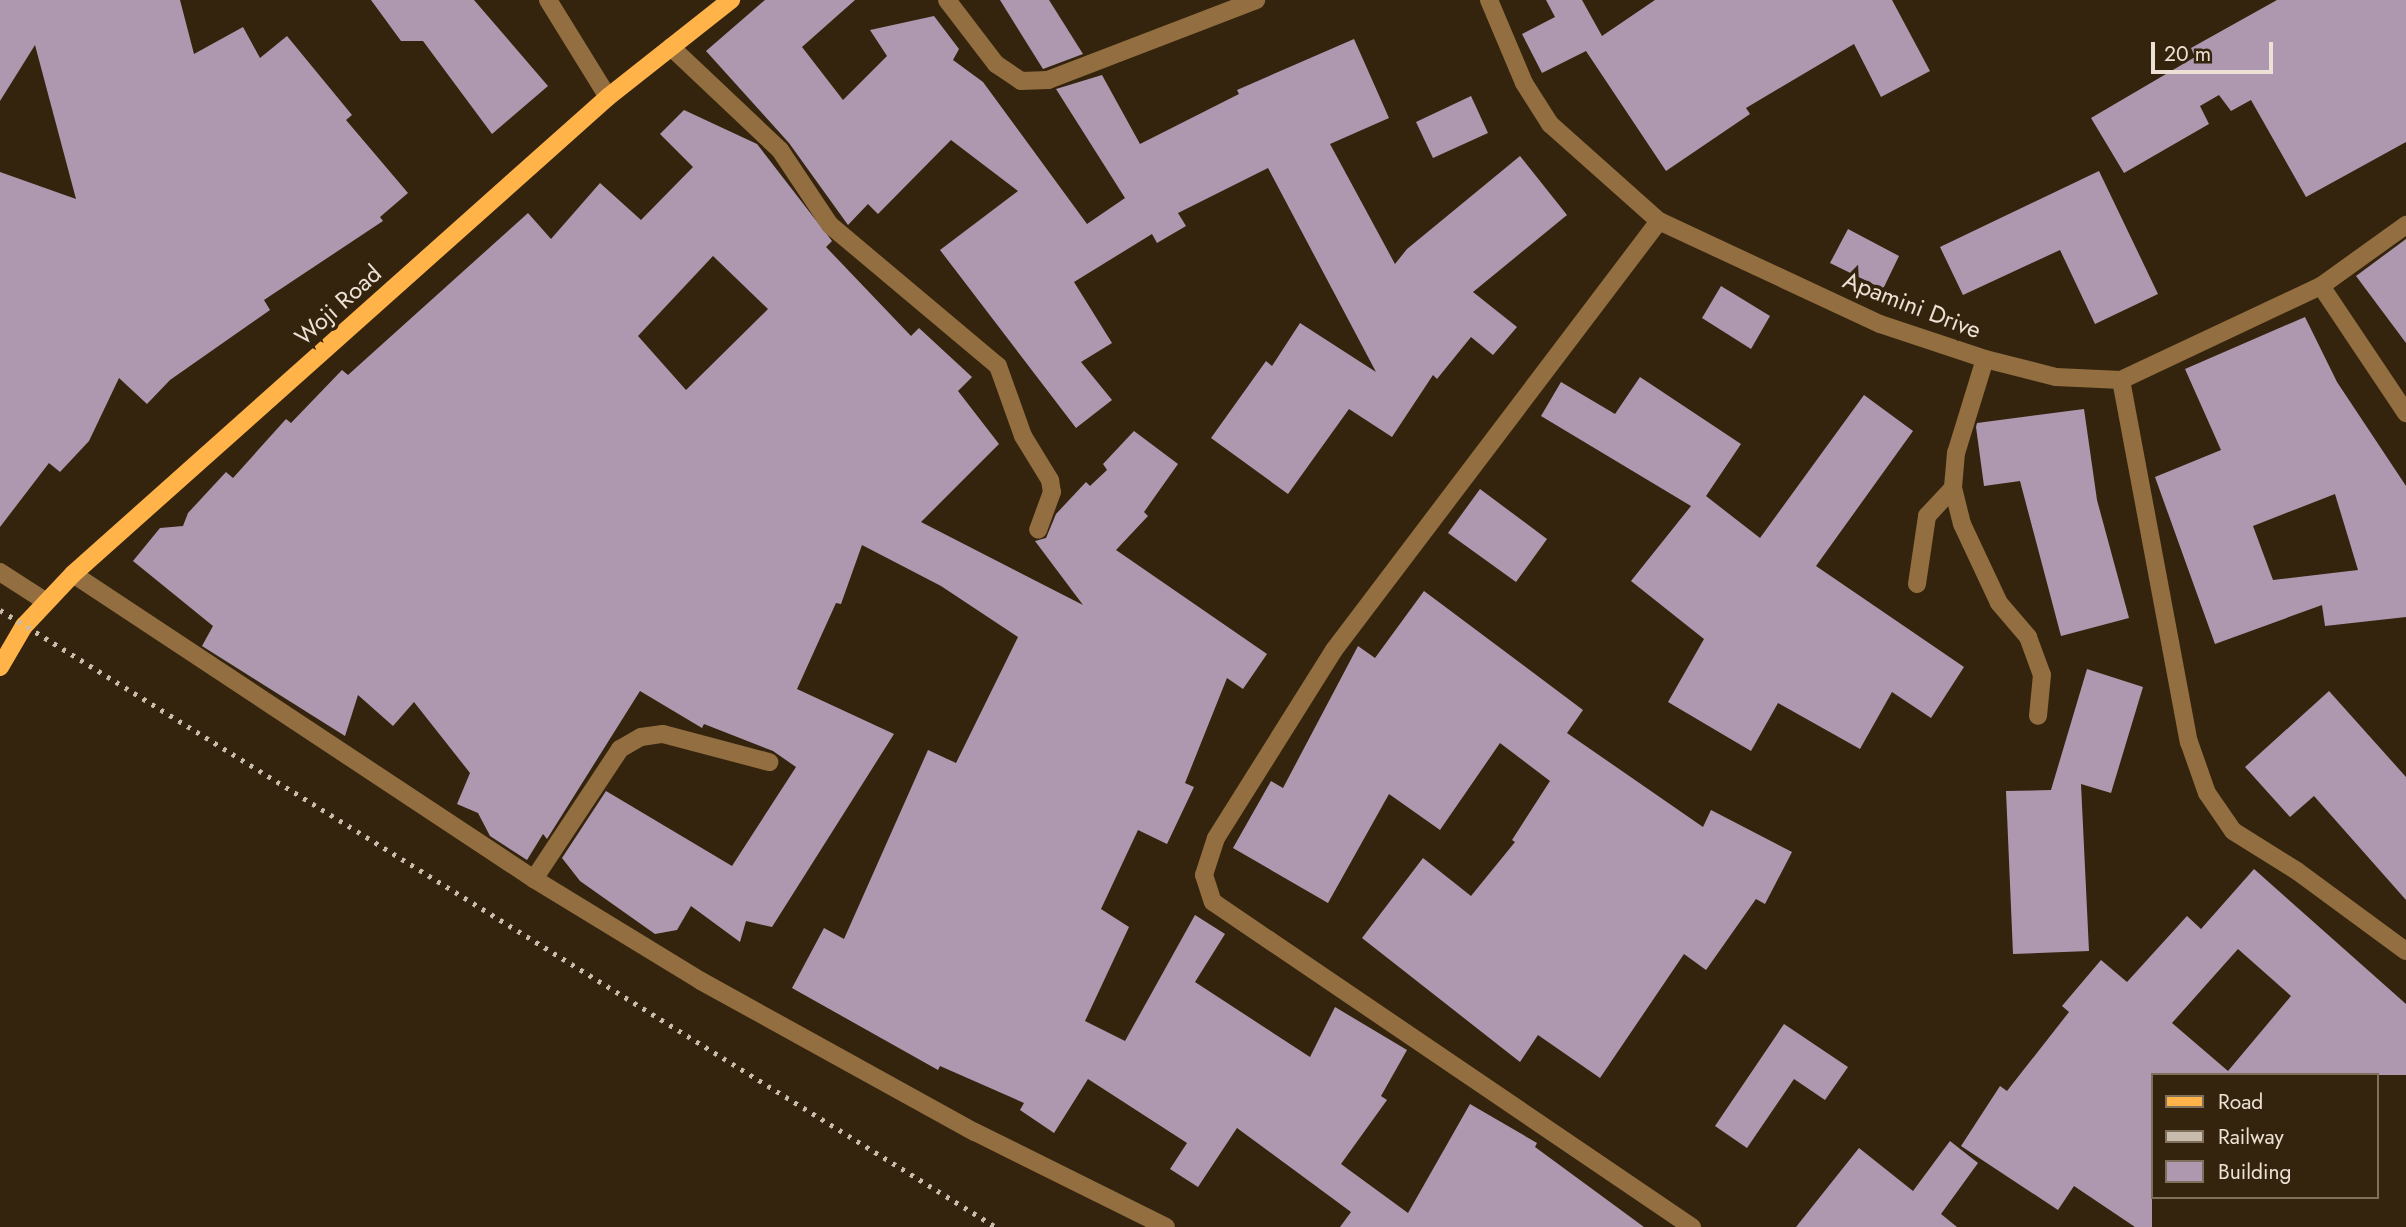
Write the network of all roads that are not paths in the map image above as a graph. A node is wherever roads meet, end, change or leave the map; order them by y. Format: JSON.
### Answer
{"nodes":[{"id":1,"x":548,"y":0,"type":"edge"},
{"id":2,"x":731,"y":0,"type":"edge"},
{"id":3,"x":947,"y":0,"type":"edge"},
{"id":4,"x":1256,"y":0,"type":"edge"},
{"id":5,"x":1489,"y":0,"type":"edge"},
{"id":6,"x":671,"y":47,"type":"junction"},
{"id":7,"x":608,"y":97,"type":"junction"},
{"id":8,"x":1659,"y":221,"type":"junction"},
{"id":9,"x":2406,"y":225,"type":"edge"},
{"id":10,"x":2321,"y":286,"type":"junction"},
{"id":11,"x":1985,"y":359,"type":"junction"},
{"id":12,"x":2120,"y":380,"type":"junction"},
{"id":13,"x":2406,"y":413,"type":"edge"},
{"id":14,"x":1953,"y":488,"type":"junction"},
{"id":15,"x":1038,"y":530,"type":"dead end"},
{"id":16,"x":0,"y":572,"type":"edge"},
{"id":17,"x":73,"y":574,"type":"junction"},
{"id":18,"x":1917,"y":584,"type":"dead end"},
{"id":19,"x":45,"y":601,"type":"junction"},
{"id":20,"x":2,"y":659,"type":"edge"},
{"id":21,"x":2038,"y":716,"type":"dead end"},
{"id":22,"x":769,"y":762,"type":"dead end"},
{"id":23,"x":534,"y":879,"type":"junction"},
{"id":24,"x":2406,"y":951,"type":"edge"},
{"id":25,"x":1166,"y":1227,"type":"edge"},
{"id":26,"x":1692,"y":1227,"type":"edge"}],
"edges":[{"from":1,"to":7,"type":"street"},
{"from":2,"to":6,"type":"main road","name":"Woji Road"},
{"from":3,"to":4,"type":"street"},
{"from":5,"to":8,"type":"street","name":"Apamini Drive"},
{"from":6,"to":7,"type":"main road","name":"Woji Road"},
{"from":6,"to":15,"type":"street"},
{"from":7,"to":17,"type":"main road","name":"Woji Road"},
{"from":8,"to":11,"type":"street","name":"Apamini Drive"},
{"from":8,"to":26,"type":"street"},
{"from":9,"to":10,"type":"street","name":"Apamini Drive"},
{"from":10,"to":12,"type":"street","name":"Apamini Drive"},
{"from":10,"to":13,"type":"street"},
{"from":11,"to":12,"type":"street","name":"Apamini Drive"},
{"from":11,"to":14,"type":"street"},
{"from":12,"to":24,"type":"street"},
{"from":14,"to":18,"type":"street"},
{"from":14,"to":21,"type":"street"},
{"from":16,"to":19,"type":"street"},
{"from":17,"to":19,"type":"main road","name":"Woji Road"},
{"from":17,"to":23,"type":"street"},
{"from":19,"to":20,"type":"main road","name":"Woji Road"},
{"from":22,"to":23,"type":"street"},
{"from":23,"to":25,"type":"street"}]}
